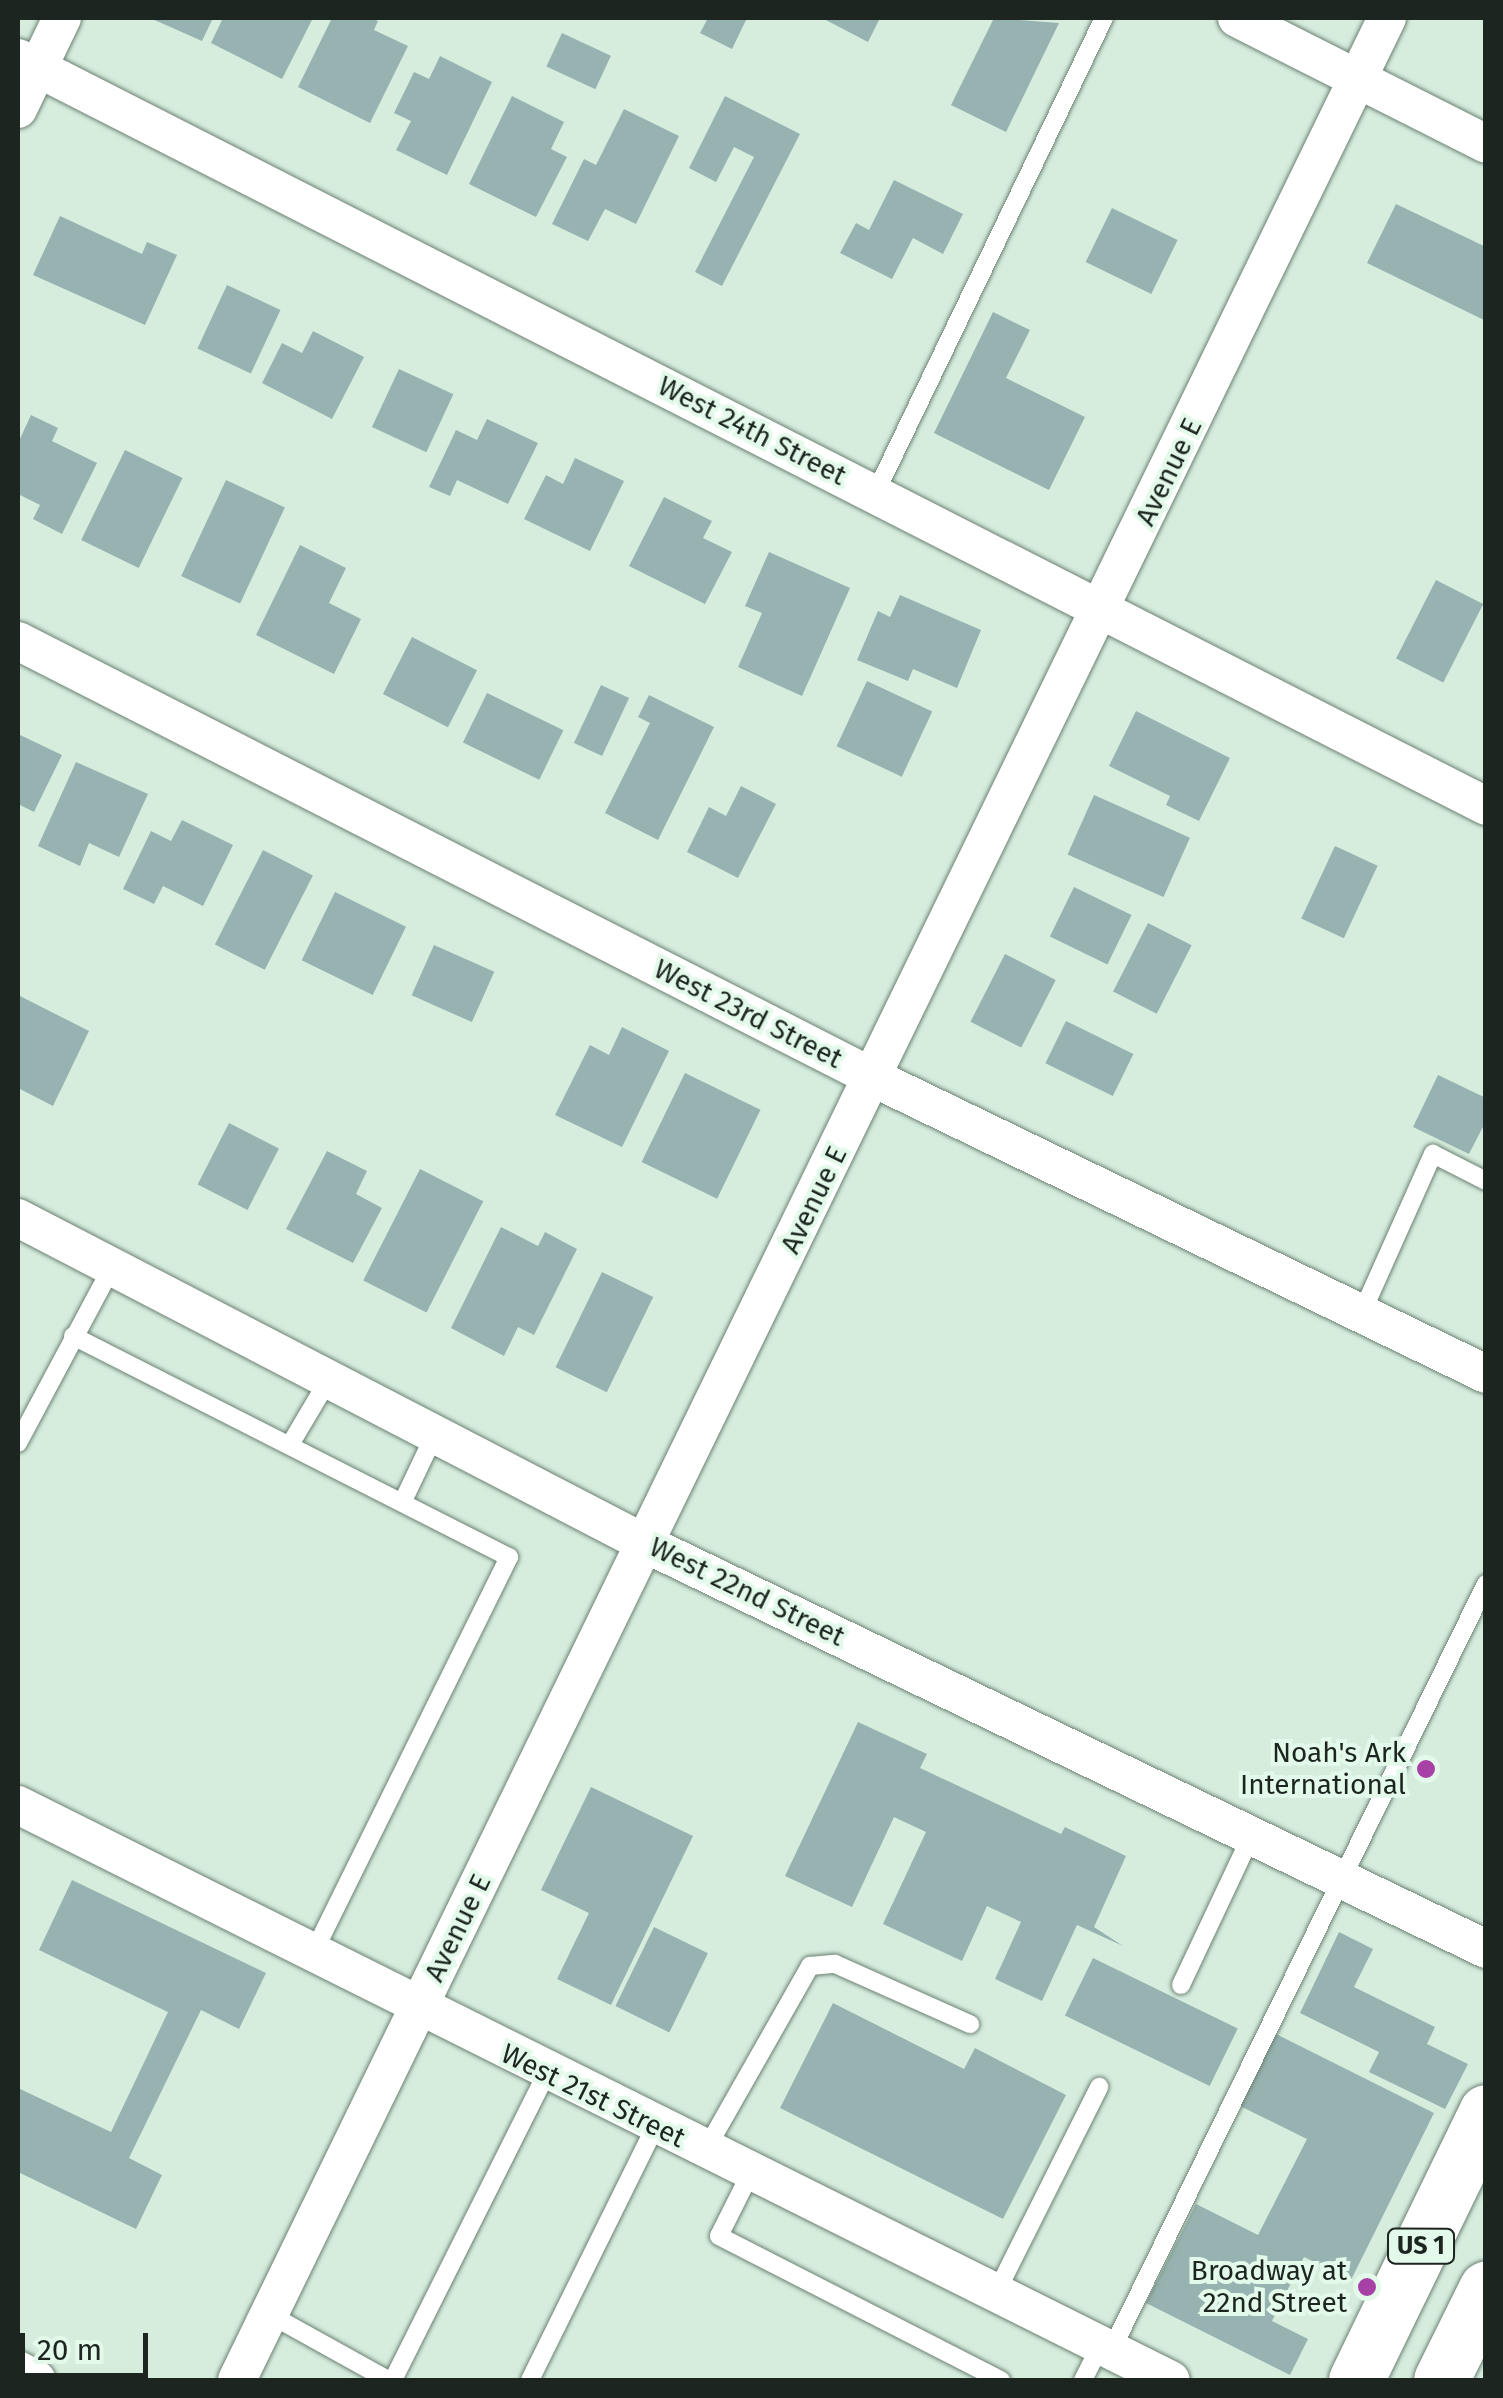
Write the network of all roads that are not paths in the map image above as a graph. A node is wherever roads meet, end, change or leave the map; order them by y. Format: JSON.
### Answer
{"nodes":[{"id":1,"x":62,"y":18,"type":"edge"},
{"id":2,"x":1104,"y":18,"type":"edge"},
{"id":3,"x":1238,"y":18,"type":"edge"},
{"id":4,"x":1387,"y":18,"type":"edge"},
{"id":5,"x":28,"y":63,"type":"edge"},
{"id":6,"x":1357,"y":78,"type":"junction"},
{"id":7,"x":18,"y":109,"type":"edge"},
{"id":8,"x":1486,"y":144,"type":"edge"},
{"id":9,"x":875,"y":494,"type":"junction"},
{"id":10,"x":1103,"y":609,"type":"junction"},
{"id":11,"x":18,"y":641,"type":"edge"},
{"id":12,"x":1486,"y":806,"type":"edge"},
{"id":13,"x":874,"y":1078,"type":"junction"},
{"id":14,"x":1486,"y":1181,"type":"edge"},
{"id":15,"x":18,"y":1218,"type":"edge"},
{"id":16,"x":112,"y":1267,"type":"junction"},
{"id":17,"x":1360,"y":1318,"type":"junction"},
{"id":18,"x":73,"y":1336,"type":"junction"},
{"id":19,"x":1486,"y":1374,"type":"edge"},
{"id":20,"x":329,"y":1379,"type":"junction"},
{"id":21,"x":435,"y":1434,"type":"junction"},
{"id":22,"x":18,"y":1443,"type":"edge"},
{"id":23,"x":291,"y":1443,"type":"junction"},
{"id":24,"x":403,"y":1501,"type":"junction"},
{"id":25,"x":646,"y":1544,"type":"junction"},
{"id":26,"x":1486,"y":1584,"type":"edge"},
{"id":27,"x":18,"y":1806,"type":"edge"},
{"id":28,"x":1251,"y":1836,"type":"junction"},
{"id":29,"x":1338,"y":1878,"type":"junction"},
{"id":30,"x":1486,"y":1949,"type":"edge"},
{"id":31,"x":312,"y":1956,"type":"junction"},
{"id":32,"x":1181,"y":1986,"type":"dead end"},
{"id":33,"x":418,"y":2010,"type":"junction"},
{"id":34,"x":970,"y":2024,"type":"dead end"},
{"id":35,"x":547,"y":2073,"type":"junction"},
{"id":36,"x":1098,"y":2087,"type":"dead end"},
{"id":37,"x":1486,"y":2112,"type":"edge"},
{"id":38,"x":656,"y":2127,"type":"junction"},
{"id":39,"x":705,"y":2152,"type":"junction"},
{"id":40,"x":750,"y":2174,"type":"junction"},
{"id":41,"x":1486,"y":2289,"type":"edge"},
{"id":42,"x":995,"y":2294,"type":"junction"},
{"id":43,"x":270,"y":2314,"type":"junction"},
{"id":44,"x":1106,"y":2348,"type":"junction"},
{"id":45,"x":18,"y":2370,"type":"edge"},
{"id":46,"x":37,"y":2380,"type":"edge"},
{"id":47,"x":237,"y":2380,"type":"edge"},
{"id":48,"x":390,"y":2380,"type":"edge"},
{"id":49,"x":530,"y":2380,"type":"edge"},
{"id":50,"x":1000,"y":2380,"type":"edge"},
{"id":51,"x":1083,"y":2380,"type":"edge"},
{"id":52,"x":1171,"y":2380,"type":"edge"},
{"id":53,"x":1356,"y":2380,"type":"edge"},
{"id":54,"x":1441,"y":2380,"type":"edge"}],
"edges":[{"from":1,"to":5,"type":"street"},
{"from":2,"to":9,"type":"lane"},
{"from":3,"to":6,"type":"street"},
{"from":4,"to":6,"type":"street","name":"Avenue E"},
{"from":5,"to":7,"type":"street"},
{"from":5,"to":9,"type":"street","name":"West 24th Street"},
{"from":6,"to":8,"type":"street"},
{"from":6,"to":10,"type":"street","name":"Avenue E"},
{"from":9,"to":10,"type":"street","name":"West 24th Street"},
{"from":10,"to":12,"type":"street","name":"West 24th Street"},
{"from":10,"to":13,"type":"street","name":"Avenue E"},
{"from":11,"to":13,"type":"street","name":"West 23rd Street"},
{"from":13,"to":17,"type":"street","name":"West 23rd Street"},
{"from":13,"to":25,"type":"street","name":"Avenue E"},
{"from":14,"to":17,"type":"lane"},
{"from":15,"to":16,"type":"street","name":"West 22nd Street"},
{"from":16,"to":18,"type":"lane"},
{"from":16,"to":20,"type":"street","name":"West 22nd Street"},
{"from":17,"to":19,"type":"street","name":"West 23rd Street"},
{"from":18,"to":22,"type":"lane"},
{"from":18,"to":23,"type":"lane"},
{"from":20,"to":21,"type":"street","name":"West 22nd Street"},
{"from":20,"to":23,"type":"lane"},
{"from":21,"to":24,"type":"lane"},
{"from":21,"to":25,"type":"street","name":"West 22nd Street"},
{"from":23,"to":24,"type":"lane"},
{"from":24,"to":31,"type":"lane"},
{"from":25,"to":28,"type":"street","name":"West 22nd Street"},
{"from":25,"to":33,"type":"street","name":"Avenue E"},
{"from":26,"to":29,"type":"lane"},
{"from":27,"to":31,"type":"street","name":"West 21st Street"},
{"from":28,"to":29,"type":"street","name":"West 22nd Street"},
{"from":28,"to":32,"type":"lane"},
{"from":29,"to":30,"type":"street","name":"West 22nd Street"},
{"from":29,"to":44,"type":"lane"},
{"from":31,"to":33,"type":"street","name":"West 21st Street"},
{"from":33,"to":35,"type":"street","name":"West 21st Street"},
{"from":33,"to":43,"type":"street","name":"Avenue E"},
{"from":34,"to":39,"type":"lane"},
{"from":35,"to":38,"type":"street","name":"West 21st Street"},
{"from":35,"to":48,"type":"lane"},
{"from":36,"to":42,"type":"lane"},
{"from":37,"to":53,"type":"main road","number":"US 1"},
{"from":38,"to":39,"type":"street","name":"West 21st Street"},
{"from":38,"to":49,"type":"lane"},
{"from":39,"to":40,"type":"street","name":"West 21st Street"},
{"from":40,"to":42,"type":"street","name":"West 21st Street"},
{"from":40,"to":50,"type":"lane"},
{"from":41,"to":54,"type":"main road","number":"US 1"},
{"from":42,"to":44,"type":"street","name":"West 21st Street"},
{"from":43,"to":47,"type":"street","name":"Avenue E"},
{"from":43,"to":48,"type":"lane"},
{"from":44,"to":51,"type":"lane"},
{"from":44,"to":52,"type":"street","name":"West 21st Street"},
{"from":45,"to":46,"type":"street"}]}
